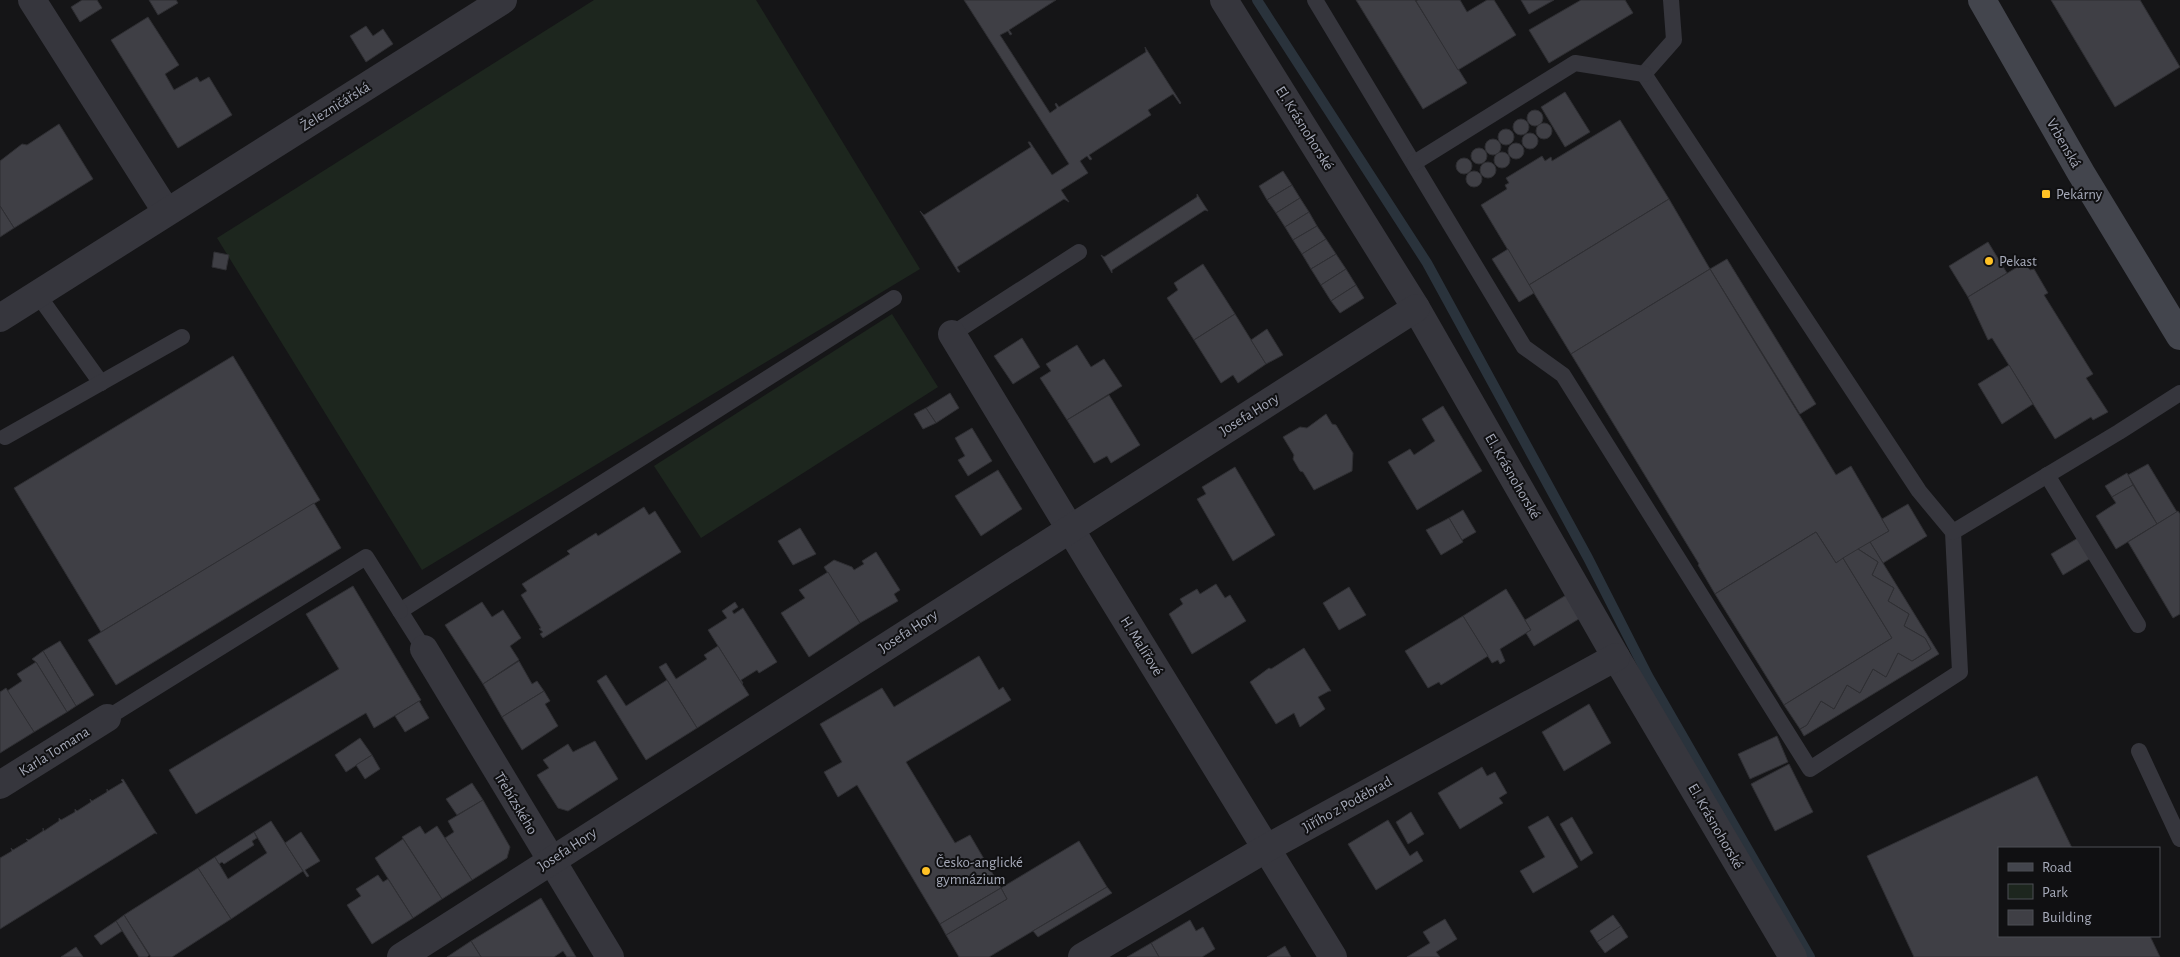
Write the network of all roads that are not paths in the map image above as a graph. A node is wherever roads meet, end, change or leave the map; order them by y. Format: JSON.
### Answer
{"nodes":[{"id":1,"x":32,"y":0,"type":"edge"},
{"id":2,"x":503,"y":0,"type":"edge"},
{"id":3,"x":1224,"y":0,"type":"edge"},
{"id":4,"x":1315,"y":0,"type":"edge"},
{"id":5,"x":1671,"y":0,"type":"edge"},
{"id":6,"x":1982,"y":0,"type":"edge"},
{"id":7,"x":1644,"y":74,"type":"junction"},
{"id":8,"x":1414,"y":164,"type":"junction"},
{"id":9,"x":166,"y":211,"type":"junction"},
{"id":10,"x":1079,"y":252,"type":"dead end"},
{"id":11,"x":38,"y":295,"type":"junction"},
{"id":12,"x":894,"y":298,"type":"dead end"},
{"id":13,"x":1416,"y":308,"type":"junction"},
{"id":14,"x":0,"y":318,"type":"edge"},
{"id":15,"x":952,"y":334,"type":"joint"},
{"id":16,"x":2180,"y":336,"type":"edge"},
{"id":17,"x":182,"y":337,"type":"dead end"},
{"id":18,"x":101,"y":382,"type":"junction"},
{"id":19,"x":2180,"y":393,"type":"edge"},
{"id":20,"x":5,"y":437,"type":"dead end"},
{"id":21,"x":2047,"y":475,"type":"junction"},
{"id":22,"x":1069,"y":528,"type":"junction"},
{"id":23,"x":1953,"y":532,"type":"junction"},
{"id":24,"x":400,"y":611,"type":"junction"},
{"id":25,"x":2138,"y":625,"type":"dead end"},
{"id":26,"x":424,"y":649,"type":"joint"},
{"id":27,"x":1616,"y":657,"type":"junction"},
{"id":28,"x":107,"y":718,"type":"joint"},
{"id":29,"x":2139,"y":751,"type":"dead end"},
{"id":30,"x":0,"y":785,"type":"edge"},
{"id":31,"x":2180,"y":839,"type":"edge"},
{"id":32,"x":1267,"y":848,"type":"junction"},
{"id":33,"x":550,"y":860,"type":"junction"},
{"id":34,"x":401,"y":957,"type":"edge"},
{"id":35,"x":610,"y":957,"type":"edge"},
{"id":36,"x":1082,"y":957,"type":"edge"},
{"id":37,"x":1333,"y":957,"type":"edge"},
{"id":38,"x":1793,"y":957,"type":"edge"}],
"edges":[{"from":1,"to":9,"type":"street"},
{"from":2,"to":9,"type":"street","name":"Železničářská"},
{"from":3,"to":13,"type":"street","name":"El. Krásnohorské"},
{"from":4,"to":8,"type":"lane"},
{"from":5,"to":7,"type":"lane"},
{"from":6,"to":16,"type":"street","name":"Vrbenská"},
{"from":7,"to":8,"type":"lane"},
{"from":7,"to":23,"type":"lane"},
{"from":8,"to":23,"type":"lane"},
{"from":9,"to":11,"type":"street","name":"Železničářská"},
{"from":10,"to":15,"type":"lane"},
{"from":11,"to":14,"type":"street","name":"Železničářská"},
{"from":11,"to":18,"type":"lane"},
{"from":12,"to":24,"type":"lane"},
{"from":13,"to":22,"type":"street","name":"Josefa Hory"},
{"from":13,"to":27,"type":"street","name":"El. Krásnohorské"},
{"from":15,"to":22,"type":"street","name":"H. Malířové"},
{"from":17,"to":18,"type":"lane"},
{"from":18,"to":20,"type":"lane"},
{"from":19,"to":21,"type":"lane"},
{"from":21,"to":23,"type":"lane"},
{"from":21,"to":25,"type":"lane"},
{"from":22,"to":32,"type":"street","name":"H. Malířové"},
{"from":22,"to":33,"type":"street","name":"Josefa Hory"},
{"from":24,"to":26,"type":"lane"},
{"from":24,"to":28,"type":"lane"},
{"from":26,"to":33,"type":"street","name":"Třebízského"},
{"from":27,"to":32,"type":"street","name":"Jiřího z Poděbrad"},
{"from":27,"to":38,"type":"street","name":"El. Krásnohorské"},
{"from":28,"to":30,"type":"street","name":"Karla Tomana"},
{"from":29,"to":31,"type":"lane"},
{"from":32,"to":36,"type":"street","name":"Jiřího z Poděbrad"},
{"from":32,"to":37,"type":"street","name":"H. Malířové"},
{"from":33,"to":34,"type":"street","name":"Josefa Hory"},
{"from":33,"to":35,"type":"street","name":"Třebízského"}]}
